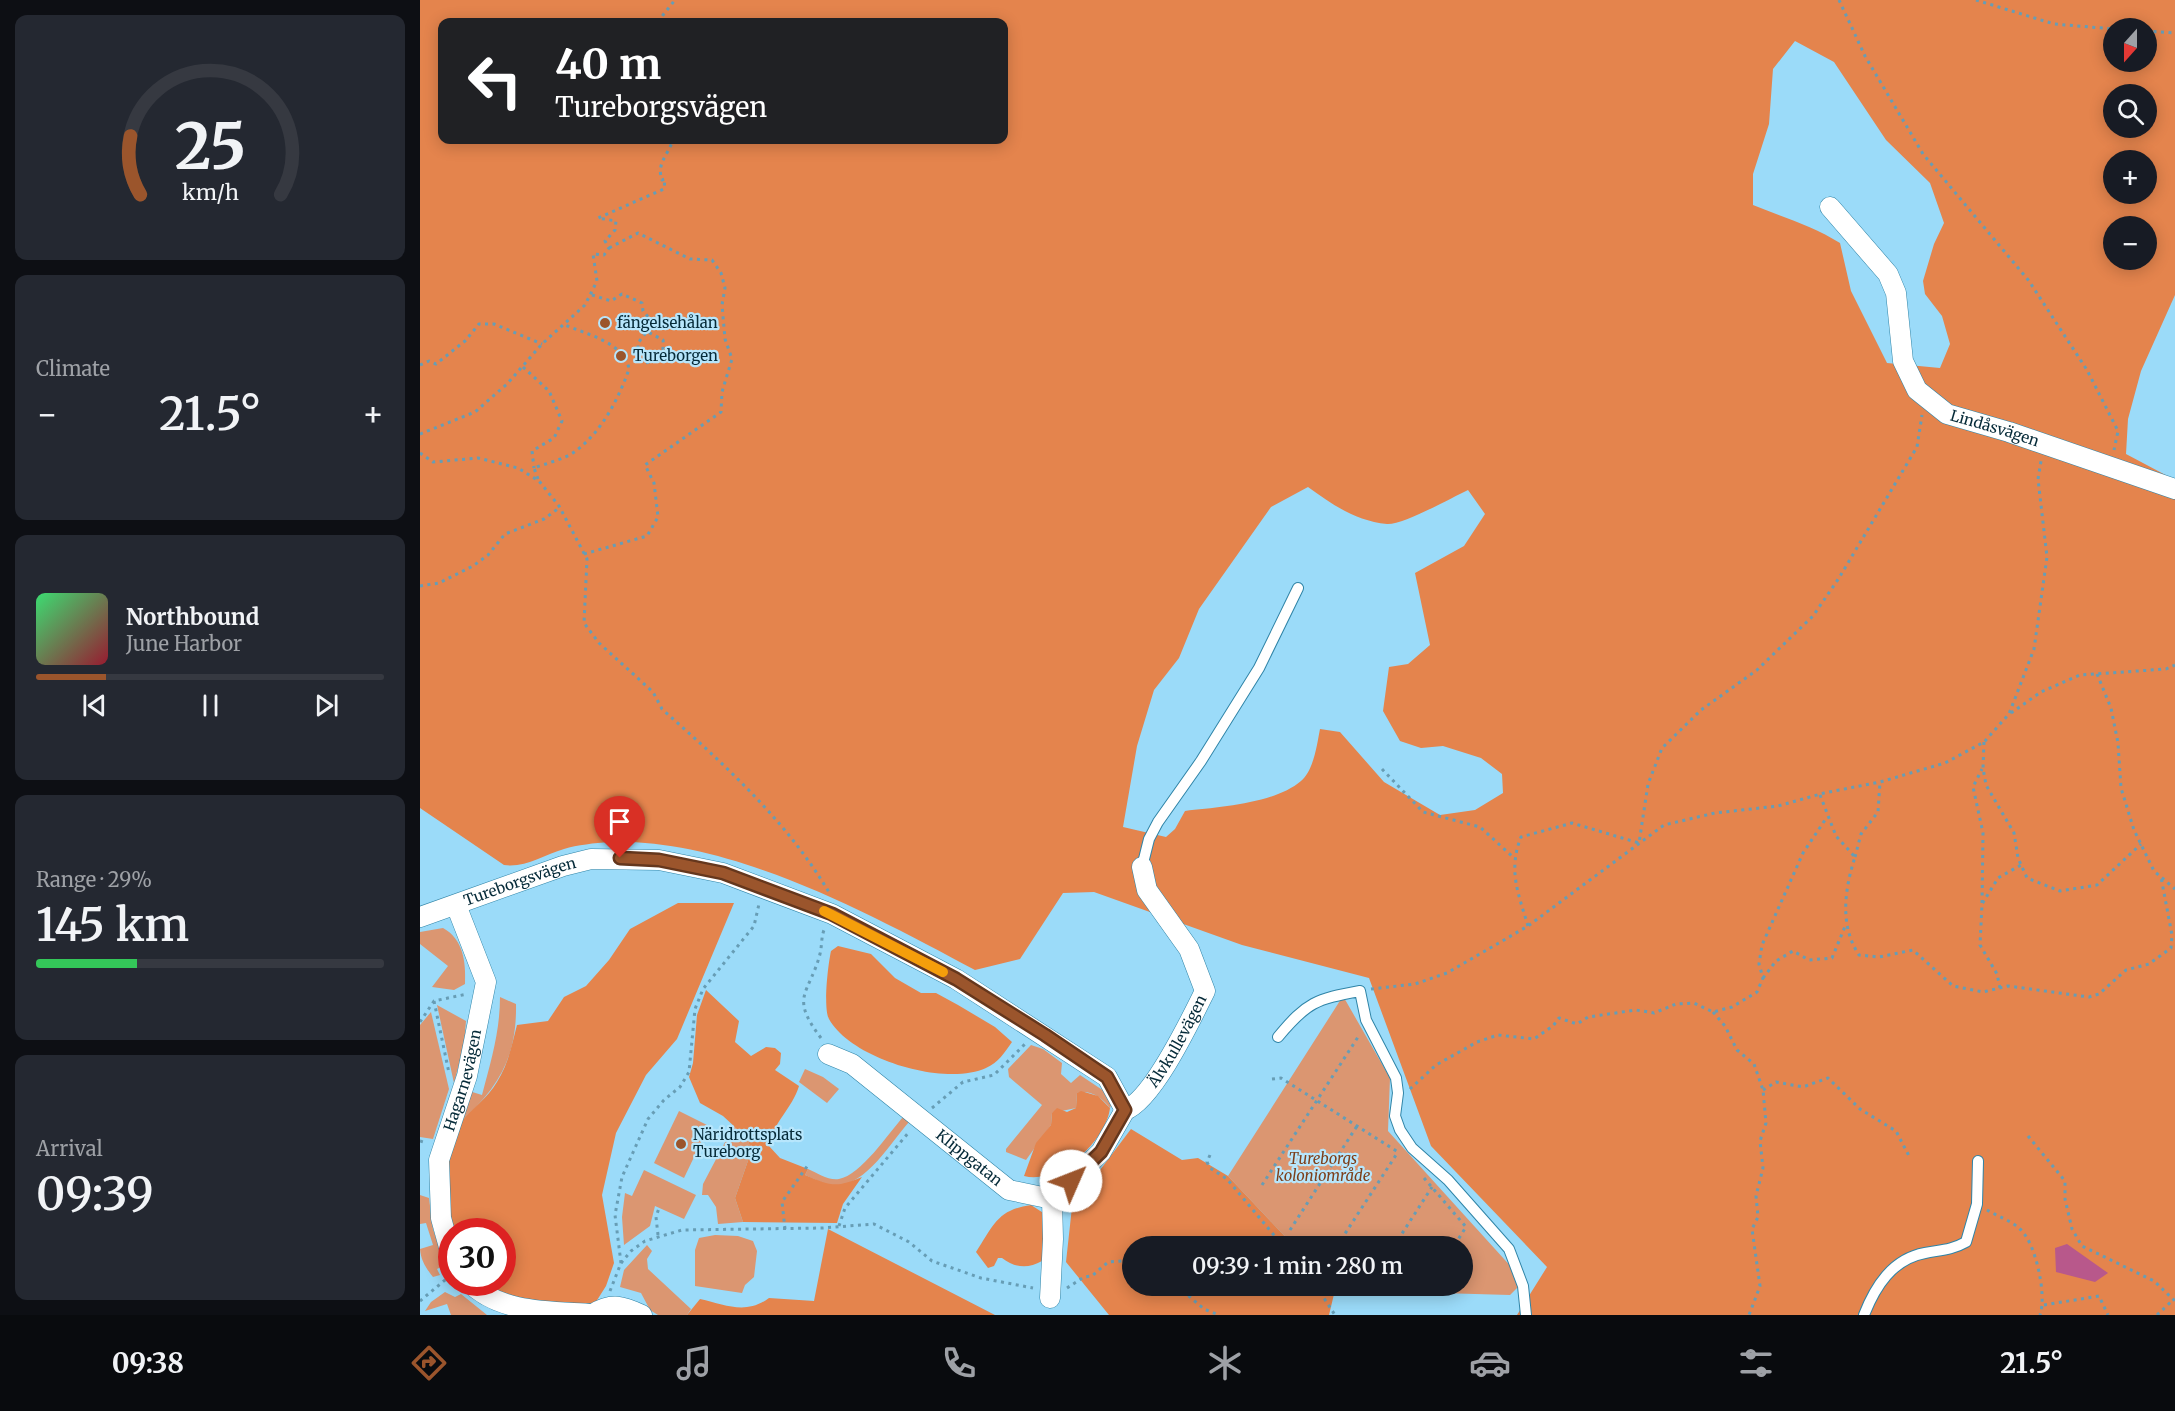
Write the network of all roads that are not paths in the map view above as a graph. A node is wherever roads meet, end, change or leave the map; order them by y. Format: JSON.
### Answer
{"nodes":[{"id":1,"x":1830,"y":207,"type":"dead end"},
{"id":2,"x":2175,"y":489,"type":"edge"},
{"id":3,"x":1298,"y":588,"type":"dead end"},
{"id":4,"x":1142,"y":867,"type":"joint"},
{"id":5,"x":456,"y":905,"type":"junction"},
{"id":6,"x":420,"y":917,"type":"edge"},
{"id":7,"x":1278,"y":1037,"type":"dead end"},
{"id":8,"x":828,"y":1050,"type":"road end"},
{"id":9,"x":1125,"y":1110,"type":"junction"},
{"id":10,"x":1978,"y":1161,"type":"dead end"},
{"id":11,"x":1052,"y":1198,"type":"junction"},
{"id":12,"x":441,"y":1218,"type":"edge"},
{"id":13,"x":486,"y":1296,"type":"edge"},
{"id":14,"x":1050,"y":1298,"type":"road end"},
{"id":15,"x":642,"y":1315,"type":"edge"},
{"id":16,"x":1526,"y":1315,"type":"edge"},
{"id":17,"x":1864,"y":1315,"type":"edge"}],
"edges":[{"from":1,"to":2,"type":"street","name":"Lindåsvägen"},
{"from":3,"to":4,"type":"lane"},
{"from":4,"to":9,"type":"street","name":"Älvkullevägen"},
{"from":5,"to":6,"type":"street","name":"Tureborgsvägen"},
{"from":5,"to":9,"type":"street","name":"Tureborgsvägen"},
{"from":5,"to":12,"type":"street","name":"Hagarnevägen"},
{"from":7,"to":16,"type":"lane"},
{"from":8,"to":11,"type":"street","name":"Klippgatan"},
{"from":9,"to":11,"type":"street"},
{"from":10,"to":17,"type":"lane"},
{"from":11,"to":14,"type":"street"},
{"from":13,"to":15,"type":"street"}]}
